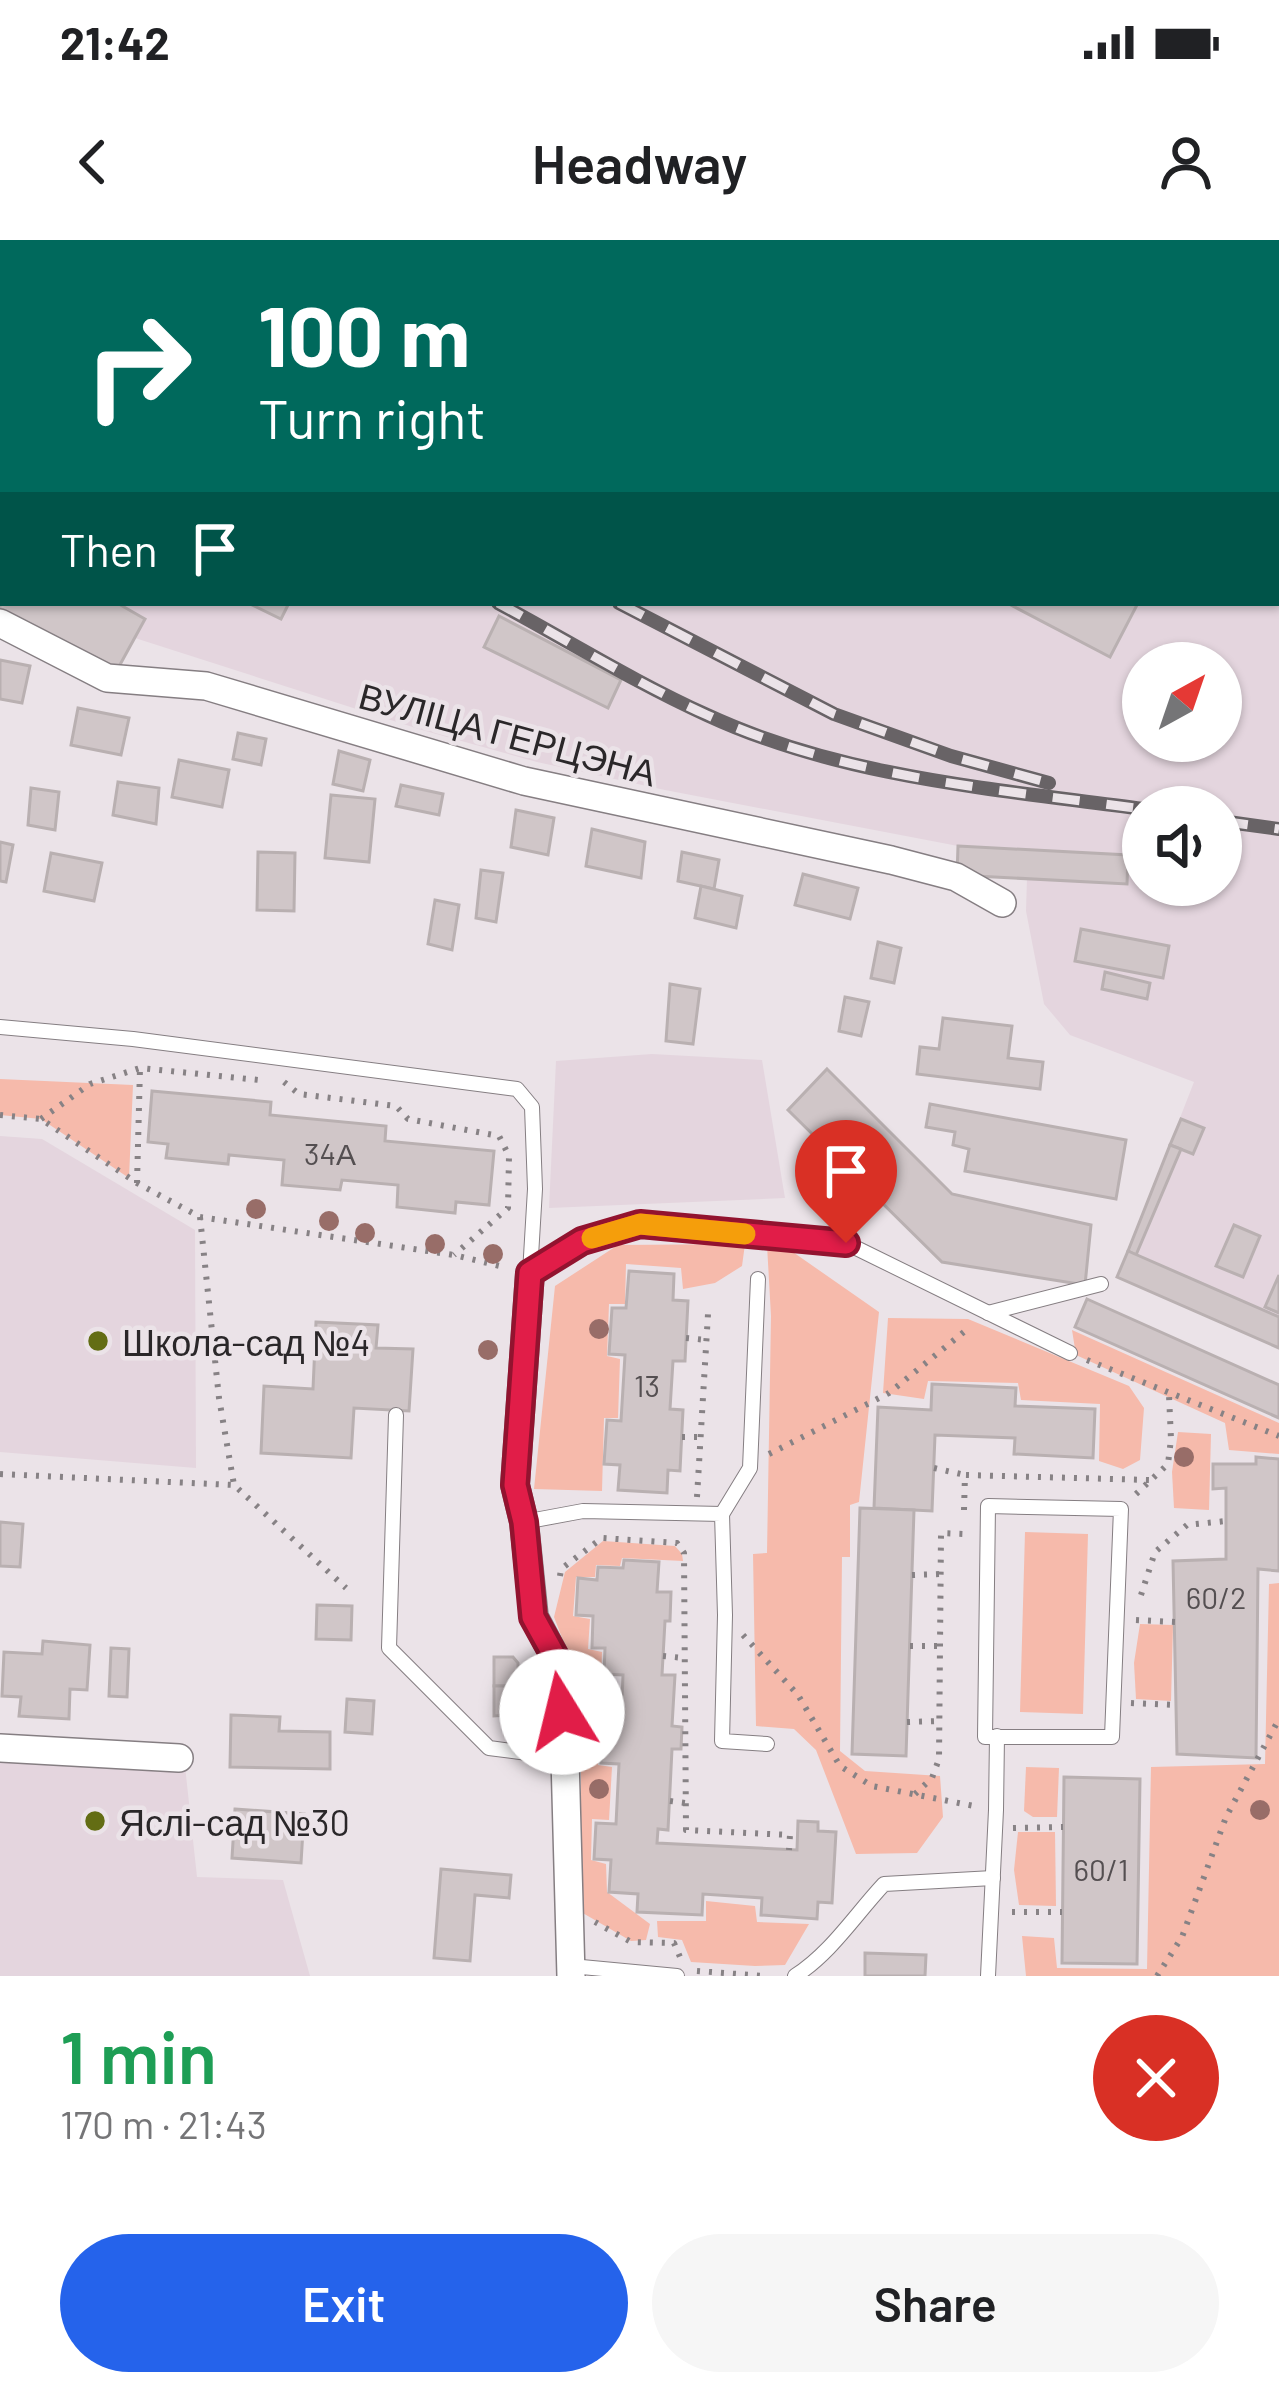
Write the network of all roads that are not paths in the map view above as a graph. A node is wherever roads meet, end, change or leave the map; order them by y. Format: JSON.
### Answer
{"nodes":[{"id":1,"x":0,"y":623,"type":"edge"},
{"id":2,"x":1002,"y":903,"type":"dead end"},
{"id":3,"x":0,"y":1027,"type":"edge"},
{"id":4,"x":530,"y":1273,"type":"junction"},
{"id":5,"x":758,"y":1280,"type":"dead end"},
{"id":6,"x":1101,"y":1284,"type":"dead end"},
{"id":7,"x":988,"y":1313,"type":"junction"},
{"id":8,"x":1070,"y":1353,"type":"road end"},
{"id":9,"x":396,"y":1415,"type":"dead end"},
{"id":10,"x":722,"y":1514,"type":"junction"},
{"id":11,"x":524,"y":1522,"type":"junction"},
{"id":12,"x":997,"y":1736,"type":"junction"},
{"id":13,"x":767,"y":1744,"type":"dead end"},
{"id":14,"x":0,"y":1748,"type":"edge"},
{"id":15,"x":179,"y":1758,"type":"dead end"},
{"id":16,"x":566,"y":1758,"type":"junction"},
{"id":17,"x":992,"y":1878,"type":"junction"},
{"id":18,"x":571,"y":1971,"type":"edge"},
{"id":19,"x":677,"y":1976,"type":"edge"},
{"id":20,"x":795,"y":1976,"type":"edge"},
{"id":21,"x":988,"y":1976,"type":"edge"}],
"edges":[{"from":1,"to":2,"type":"street","name":"ВУЛІЦА ГЕРЦЭНА"},
{"from":3,"to":4,"type":"lane"},
{"from":4,"to":7,"type":"lane"},
{"from":4,"to":11,"type":"street"},
{"from":5,"to":10,"type":"lane"},
{"from":6,"to":7,"type":"lane"},
{"from":7,"to":8,"type":"lane"},
{"from":9,"to":16,"type":"lane"},
{"from":10,"to":11,"type":"lane"},
{"from":10,"to":13,"type":"lane"},
{"from":11,"to":16,"type":"street"},
{"from":12,"to":12,"type":"lane"},
{"from":12,"to":17,"type":"lane"},
{"from":14,"to":15,"type":"street"},
{"from":16,"to":18,"type":"street"},
{"from":17,"to":20,"type":"lane"},
{"from":17,"to":21,"type":"lane"},
{"from":18,"to":19,"type":"lane"}]}
